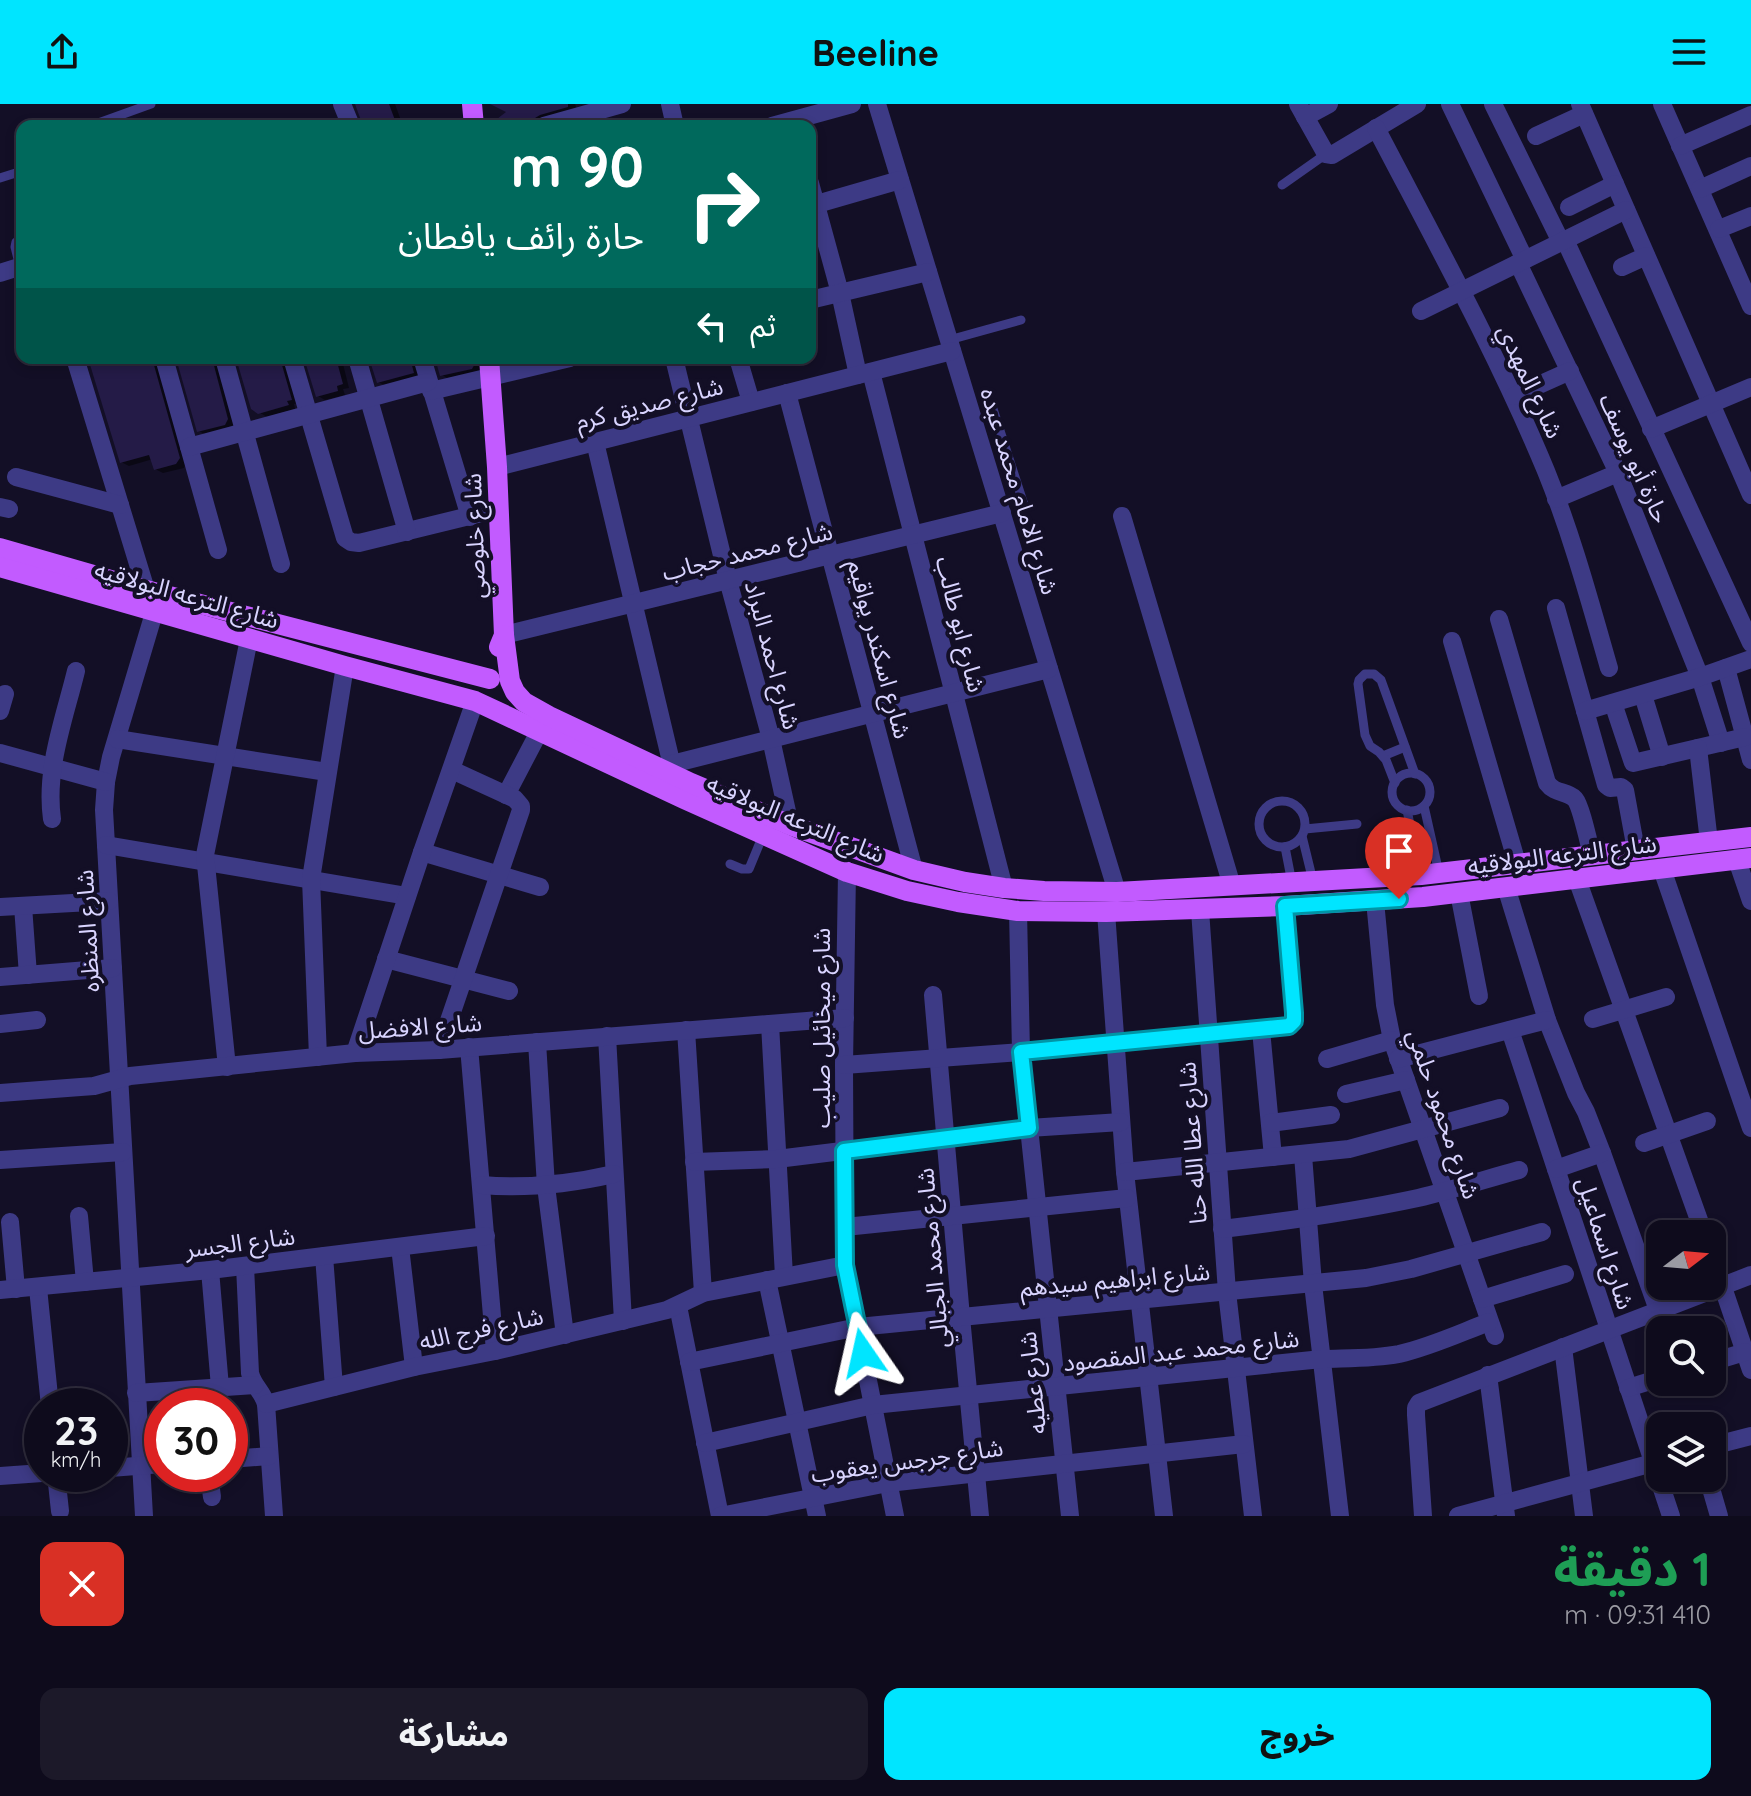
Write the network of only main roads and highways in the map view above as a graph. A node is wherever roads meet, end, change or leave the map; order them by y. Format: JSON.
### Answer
{"nodes":[{"id":1,"x":490,"y":368,"type":"edge"},
{"id":2,"x":0,"y":548,"type":"edge"},
{"id":3,"x":0,"y":567,"type":"edge"},
{"id":4,"x":504,"y":635,"type":"junction"},
{"id":5,"x":490,"y":679,"type":"junction"},
{"id":6,"x":484,"y":705,"type":"junction"},
{"id":7,"x":680,"y":780,"type":"junction"},
{"id":8,"x":1751,"y":837,"type":"edge"},
{"id":9,"x":1744,"y":859,"type":"edge"},
{"id":10,"x":1430,"y":874,"type":"junction"},
{"id":11,"x":1423,"y":897,"type":"junction"}],
"edges":[{"from":1,"to":4,"type":"main road","name":"شارع خلوصي"},
{"from":2,"to":5,"type":"main road","name":"شارع الترعه البولاقيه"},
{"from":3,"to":6,"type":"main road","name":"شارع الترعه البولاقيه"},
{"from":4,"to":5,"type":"main road","name":"شارع خلوصي"},
{"from":4,"to":7,"type":"main road","name":"شارع الترعه البولاقيه"},
{"from":5,"to":6,"type":"main road","name":"شارع خلوصي"},
{"from":6,"to":7,"type":"main road","name":"شارع الترعه البولاقيه"},
{"from":7,"to":10,"type":"main road","name":"شارع الترعه البولاقيه"},
{"from":7,"to":11,"type":"main road","name":"شارع الترعه البولاقيه"},
{"from":8,"to":10,"type":"main road","name":"شارع الترعه البولاقيه"},
{"from":9,"to":11,"type":"main road","name":"شارع الترعه البولاقيه"},
{"from":10,"to":11,"type":"main road"}]}
